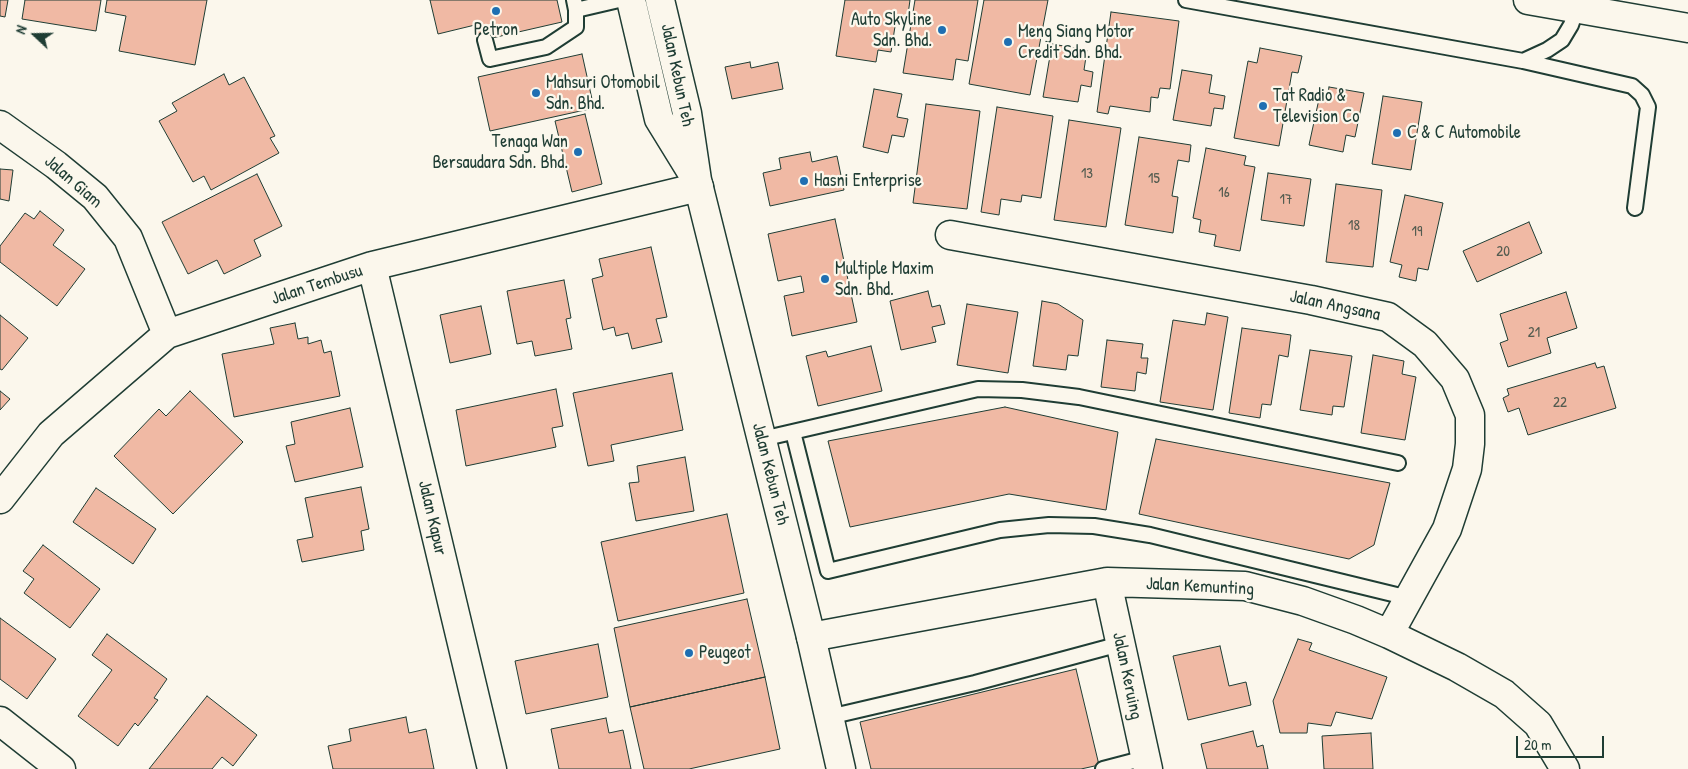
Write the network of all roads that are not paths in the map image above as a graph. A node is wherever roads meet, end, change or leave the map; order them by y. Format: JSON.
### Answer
{"nodes":[{"id":1,"x":620,"y":0,"type":"edge"},
{"id":2,"x":631,"y":0,"type":"edge"},
{"id":3,"x":660,"y":0,"type":"edge"},
{"id":4,"x":1186,"y":0,"type":"edge"},
{"id":5,"x":1528,"y":0,"type":"edge"},
{"id":6,"x":575,"y":5,"type":"edge"},
{"id":7,"x":1577,"y":8,"type":"junction"},
{"id":8,"x":1688,"y":28,"type":"edge"},
{"id":9,"x":485,"y":40,"type":"dead end"},
{"id":10,"x":1523,"y":61,"type":"junction"},
{"id":11,"x":0,"y":125,"type":"edge"},
{"id":12,"x":698,"y":184,"type":"junction"},
{"id":13,"x":1635,"y":208,"type":"dead end"},
{"id":14,"x":950,"y":235,"type":"dead end"},
{"id":15,"x":372,"y":266,"type":"junction"},
{"id":16,"x":168,"y":334,"type":"junction"},
{"id":17,"x":792,"y":432,"type":"junction"},
{"id":18,"x":762,"y":439,"type":"junction"},
{"id":19,"x":1398,"y":463,"type":"dead end"},
{"id":20,"x":0,"y":499,"type":"edge"},
{"id":21,"x":1107,"y":582,"type":"junction"},
{"id":22,"x":1409,"y":598,"type":"junction"},
{"id":23,"x":1389,"y":634,"type":"junction"},
{"id":24,"x":811,"y":637,"type":"junction"},
{"id":25,"x":1120,"y":644,"type":"junction"},
{"id":26,"x":829,"y":717,"type":"junction"},
{"id":27,"x":0,"y":721,"type":"edge"},
{"id":28,"x":1147,"y":764,"type":"edge"},
{"id":29,"x":61,"y":769,"type":"edge"},
{"id":30,"x":492,"y":769,"type":"edge"},
{"id":31,"x":840,"y":769,"type":"edge"},
{"id":32,"x":1103,"y":769,"type":"edge"},
{"id":33,"x":1565,"y":769,"type":"edge"}],
"edges":[{"from":1,"to":6,"type":"lane"},
{"from":2,"to":12,"type":"main road","name":"Jalan Kebun Teh"},
{"from":3,"to":12,"type":"main road","name":"Jalan Kebun Teh"},
{"from":4,"to":10,"type":"lane"},
{"from":5,"to":7,"type":"main road"},
{"from":6,"to":9,"type":"lane"},
{"from":7,"to":8,"type":"main road"},
{"from":7,"to":10,"type":"lane"},
{"from":10,"to":13,"type":"lane"},
{"from":11,"to":16,"type":"main road","name":"Jalan Giam"},
{"from":12,"to":15,"type":"main road","name":"Jalan Tembusu"},
{"from":12,"to":18,"type":"main road","name":"Jalan Kebun Teh"},
{"from":14,"to":22,"type":"main road","name":"Jalan Angsana"},
{"from":15,"to":16,"type":"main road","name":"Jalan Tembusu"},
{"from":15,"to":30,"type":"main road","name":"Jalan Kapur"},
{"from":16,"to":20,"type":"main road","name":"Jalan Tembusu"},
{"from":17,"to":18,"type":"lane"},
{"from":17,"to":19,"type":"lane"},
{"from":17,"to":22,"type":"lane"},
{"from":18,"to":24,"type":"main road","name":"Jalan Kebun Teh"},
{"from":21,"to":23,"type":"main road","name":"Jalan Kemunting"},
{"from":21,"to":24,"type":"main road","name":"Jalan Kemunting"},
{"from":21,"to":25,"type":"main road","name":"Jalan Keruing"},
{"from":22,"to":23,"type":"main road","name":"Jalan Angsana"},
{"from":23,"to":33,"type":"main road","name":"Jalan Kemunting"},
{"from":24,"to":26,"type":"main road","name":"Jalan Kebun Teh"},
{"from":25,"to":26,"type":"lane"},
{"from":25,"to":28,"type":"main road","name":"Jalan Keruing"},
{"from":26,"to":31,"type":"main road","name":"Jalan Kebun Teh"},
{"from":27,"to":29,"type":"main road"},
{"from":28,"to":32,"type":"lane"}]}
